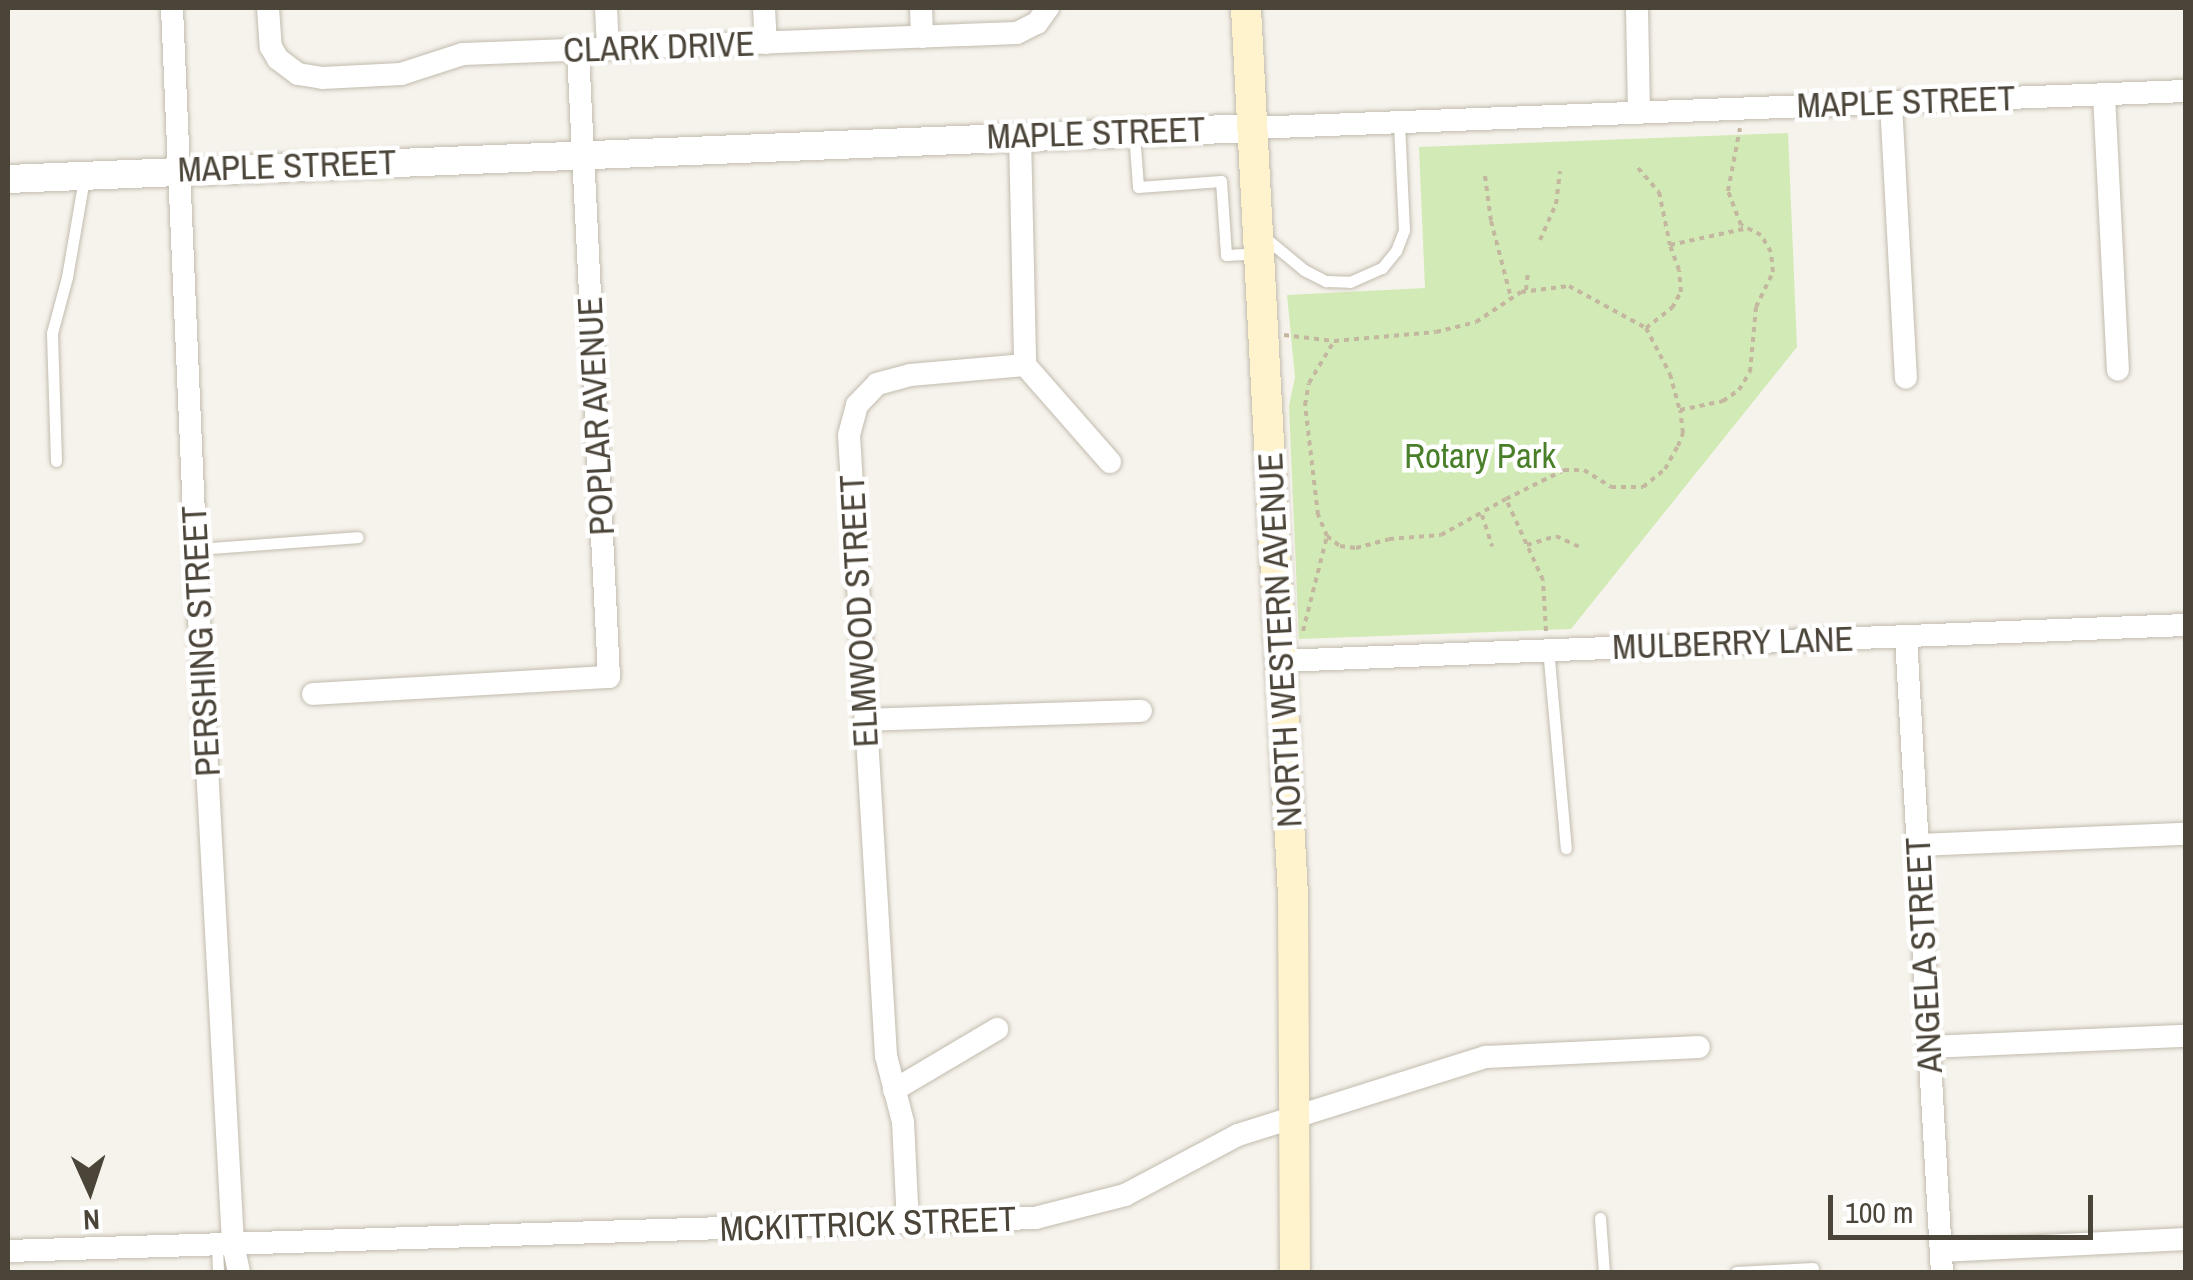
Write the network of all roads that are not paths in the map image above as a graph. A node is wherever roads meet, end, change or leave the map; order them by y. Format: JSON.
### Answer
{"nodes":[{"id":1,"x":172,"y":8,"type":"edge"},
{"id":2,"x":268,"y":8,"type":"edge"},
{"id":3,"x":606,"y":8,"type":"edge"},
{"id":4,"x":764,"y":8,"type":"edge"},
{"id":5,"x":921,"y":8,"type":"edge"},
{"id":6,"x":1048,"y":8,"type":"edge"},
{"id":7,"x":1246,"y":8,"type":"edge"},
{"id":8,"x":1637,"y":8,"type":"edge"},
{"id":9,"x":922,"y":37,"type":"junction"},
{"id":10,"x":766,"y":44,"type":"junction"},
{"id":11,"x":608,"y":49,"type":"junction"},
{"id":12,"x":578,"y":51,"type":"junction"},
{"id":13,"x":2186,"y":92,"type":"edge"},
{"id":14,"x":2104,"y":94,"type":"junction"},
{"id":15,"x":1891,"y":103,"type":"junction"},
{"id":16,"x":1639,"y":113,"type":"junction"},
{"id":17,"x":1399,"y":122,"type":"junction"},
{"id":18,"x":1252,"y":128,"type":"junction"},
{"id":19,"x":1134,"y":132,"type":"junction"},
{"id":20,"x":1020,"y":136,"type":"junction"},
{"id":21,"x":582,"y":154,"type":"junction"},
{"id":22,"x":179,"y":170,"type":"junction"},
{"id":23,"x":84,"y":175,"type":"junction"},
{"id":24,"x":8,"y":178,"type":"edge"},
{"id":25,"x":1259,"y":242,"type":"junction"},
{"id":26,"x":1025,"y":365,"type":"junction"},
{"id":27,"x":2118,"y":370,"type":"dead end"},
{"id":28,"x":1906,"y":378,"type":"dead end"},
{"id":29,"x":56,"y":461,"type":"dead end"},
{"id":30,"x":1110,"y":462,"type":"dead end"},
{"id":31,"x":358,"y":537,"type":"dead end"},
{"id":32,"x":196,"y":549,"type":"junction"},
{"id":33,"x":2186,"y":624,"type":"edge"},
{"id":34,"x":1906,"y":637,"type":"junction"},
{"id":35,"x":1548,"y":648,"type":"junction"},
{"id":36,"x":1282,"y":661,"type":"junction"},
{"id":37,"x":313,"y":694,"type":"dead end"},
{"id":38,"x":1141,"y":711,"type":"dead end"},
{"id":39,"x":865,"y":720,"type":"junction"},
{"id":40,"x":2186,"y":834,"type":"edge"},
{"id":41,"x":1918,"y":844,"type":"junction"},
{"id":42,"x":1566,"y":848,"type":"dead end"},
{"id":43,"x":996,"y":1028,"type":"dead end"},
{"id":44,"x":2186,"y":1036,"type":"edge"},
{"id":45,"x":1699,"y":1047,"type":"dead end"},
{"id":46,"x":1929,"y":1047,"type":"junction"},
{"id":47,"x":894,"y":1090,"type":"junction"},
{"id":48,"x":1294,"y":1120,"type":"junction"},
{"id":49,"x":1600,"y":1218,"type":"dead end"},
{"id":50,"x":908,"y":1224,"type":"junction"},
{"id":51,"x":2186,"y":1240,"type":"edge"},
{"id":52,"x":225,"y":1244,"type":"junction"},
{"id":53,"x":8,"y":1252,"type":"edge"},
{"id":54,"x":1942,"y":1262,"type":"edge"},
{"id":55,"x":1813,"y":1268,"type":"dead end"},
{"id":56,"x":218,"y":1272,"type":"edge"},
{"id":57,"x":239,"y":1272,"type":"edge"},
{"id":58,"x":1296,"y":1272,"type":"edge"},
{"id":59,"x":1604,"y":1272,"type":"edge"},
{"id":60,"x":1736,"y":1272,"type":"edge"},
{"id":61,"x":1759,"y":1272,"type":"edge"}],
"edges":[{"from":1,"to":22,"type":"street","name":"PERSHING STREET"},
{"from":2,"to":12,"type":"street","name":"CLARK DRIVE"},
{"from":3,"to":11,"type":"street"},
{"from":4,"to":10,"type":"street"},
{"from":5,"to":9,"type":"street"},
{"from":6,"to":9,"type":"street","name":"CLARK DRIVE"},
{"from":7,"to":18,"type":"main road","name":"NORTH WESTERN AVENUE"},
{"from":8,"to":16,"type":"street"},
{"from":9,"to":10,"type":"street","name":"CLARK DRIVE"},
{"from":10,"to":11,"type":"street","name":"CLARK DRIVE"},
{"from":11,"to":12,"type":"street","name":"CLARK DRIVE"},
{"from":12,"to":21,"type":"street","name":"POPLAR AVENUE"},
{"from":13,"to":14,"type":"street","name":"MAPLE STREET"},
{"from":14,"to":15,"type":"street","name":"MAPLE STREET"},
{"from":14,"to":27,"type":"street"},
{"from":15,"to":16,"type":"street","name":"MAPLE STREET"},
{"from":15,"to":28,"type":"street"},
{"from":16,"to":17,"type":"street","name":"MAPLE STREET"},
{"from":17,"to":18,"type":"street","name":"MAPLE STREET"},
{"from":17,"to":25,"type":"lane"},
{"from":18,"to":19,"type":"street","name":"MAPLE STREET"},
{"from":18,"to":25,"type":"main road","name":"NORTH WESTERN AVENUE"},
{"from":19,"to":20,"type":"street","name":"MAPLE STREET"},
{"from":19,"to":25,"type":"lane"},
{"from":20,"to":21,"type":"street","name":"MAPLE STREET"},
{"from":20,"to":26,"type":"street"},
{"from":21,"to":22,"type":"street","name":"MAPLE STREET"},
{"from":21,"to":37,"type":"street","name":"POPLAR AVENUE"},
{"from":22,"to":23,"type":"street","name":"MAPLE STREET"},
{"from":22,"to":32,"type":"street","name":"PERSHING STREET"},
{"from":23,"to":24,"type":"street","name":"MAPLE STREET"},
{"from":23,"to":29,"type":"lane"},
{"from":25,"to":36,"type":"main road","name":"NORTH WESTERN AVENUE"},
{"from":26,"to":30,"type":"street"},
{"from":26,"to":39,"type":"street","name":"ELMWOOD STREET"},
{"from":31,"to":32,"type":"lane"},
{"from":32,"to":52,"type":"street","name":"PERSHING STREET"},
{"from":33,"to":34,"type":"street","name":"MULBERRY LANE"},
{"from":34,"to":35,"type":"street","name":"MULBERRY LANE"},
{"from":34,"to":41,"type":"street","name":"ANGELA STREET"},
{"from":35,"to":36,"type":"street","name":"MULBERRY LANE"},
{"from":35,"to":42,"type":"lane"},
{"from":36,"to":48,"type":"main road","name":"NORTH WESTERN AVENUE"},
{"from":38,"to":39,"type":"street"},
{"from":39,"to":47,"type":"street","name":"ELMWOOD STREET"},
{"from":40,"to":41,"type":"street"},
{"from":41,"to":46,"type":"street","name":"ANGELA STREET"},
{"from":43,"to":47,"type":"street"},
{"from":44,"to":46,"type":"street"},
{"from":45,"to":48,"type":"street","name":"MCKITTRICK STREET"},
{"from":46,"to":54,"type":"street","name":"ANGELA STREET"},
{"from":47,"to":50,"type":"street","name":"ELMWOOD STREET"},
{"from":48,"to":50,"type":"street","name":"MCKITTRICK STREET"},
{"from":48,"to":58,"type":"main road","name":"NORTH WESTERN AVENUE"},
{"from":49,"to":59,"type":"lane"},
{"from":50,"to":52,"type":"street","name":"MCKITTRICK STREET"},
{"from":51,"to":54,"type":"street"},
{"from":52,"to":53,"type":"street","name":"MCKITTRICK STREET"},
{"from":52,"to":56,"type":"lane"},
{"from":52,"to":57,"type":"street","name":"PERSHING STREET"},
{"from":55,"to":61,"type":"lane"},
{"from":60,"to":61,"type":"lane"}]}
